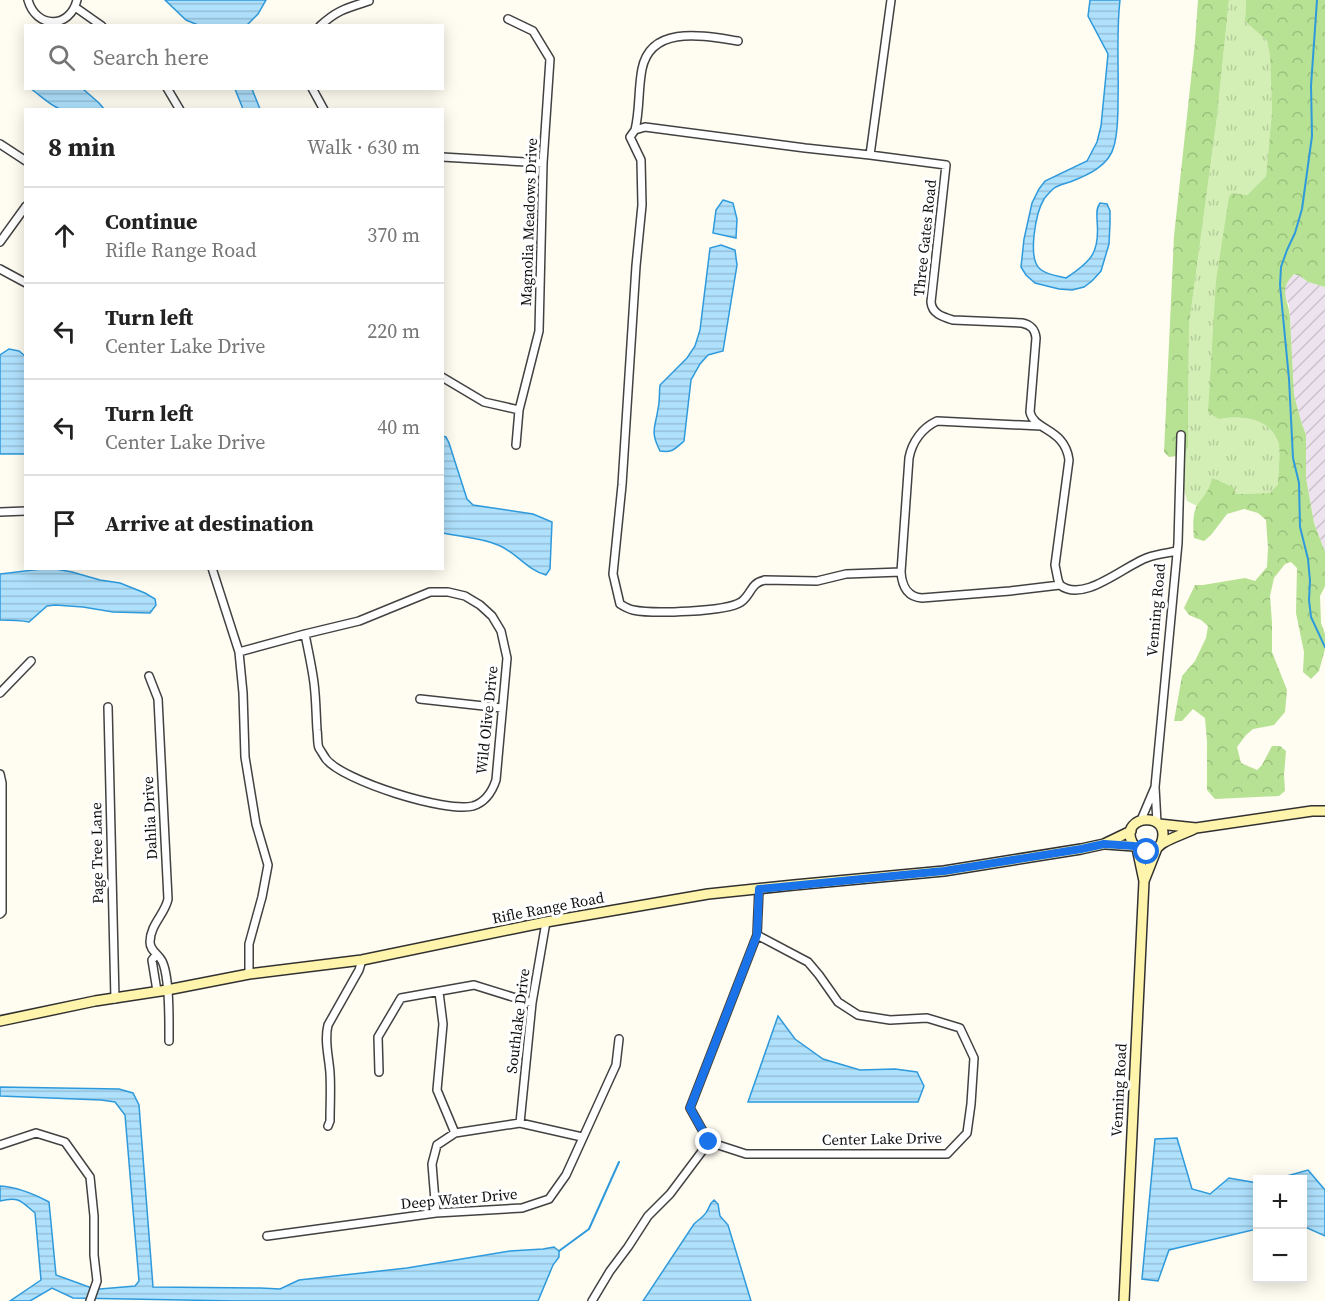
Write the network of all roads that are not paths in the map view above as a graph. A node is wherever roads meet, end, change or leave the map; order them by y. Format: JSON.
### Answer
{"nodes":[{"id":1,"x":28,"y":0,"type":"edge"},
{"id":2,"x":891,"y":0,"type":"edge"},
{"id":3,"x":369,"y":1,"type":"edge"},
{"id":4,"x":76,"y":4,"type":"edge"},
{"id":5,"x":508,"y":19,"type":"dead end"},
{"id":6,"x":100,"y":24,"type":"edge"},
{"id":7,"x":322,"y":24,"type":"edge"},
{"id":8,"x":738,"y":41,"type":"dead end"},
{"id":9,"x":168,"y":90,"type":"edge"},
{"id":10,"x":313,"y":90,"type":"edge"},
{"id":11,"x":179,"y":108,"type":"edge"},
{"id":12,"x":323,"y":108,"type":"edge"},
{"id":13,"x":635,"y":129,"type":"junction"},
{"id":14,"x":0,"y":144,"type":"edge"},
{"id":15,"x":870,"y":155,"type":"junction"},
{"id":16,"x":444,"y":157,"type":"edge"},
{"id":17,"x":24,"y":160,"type":"edge"},
{"id":18,"x":543,"y":163,"type":"junction"},
{"id":19,"x":24,"y":209,"type":"edge"},
{"id":20,"x":0,"y":242,"type":"edge"},
{"id":21,"x":0,"y":268,"type":"edge"},
{"id":22,"x":24,"y":282,"type":"edge"},
{"id":23,"x":444,"y":378,"type":"edge"},
{"id":24,"x":519,"y":410,"type":"junction"},
{"id":25,"x":1042,"y":426,"type":"junction"},
{"id":26,"x":1181,"y":435,"type":"dead end"},
{"id":27,"x":516,"y":445,"type":"dead end"},
{"id":28,"x":24,"y":511,"type":"edge"},
{"id":29,"x":0,"y":512,"type":"edge"},
{"id":30,"x":1177,"y":551,"type":"junction"},
{"id":31,"x":213,"y":570,"type":"edge"},
{"id":32,"x":901,"y":572,"type":"junction"},
{"id":33,"x":1060,"y":585,"type":"junction"},
{"id":34,"x":305,"y":634,"type":"junction"},
{"id":35,"x":239,"y":652,"type":"junction"},
{"id":36,"x":31,"y":661,"type":"dead end"},
{"id":37,"x":148,"y":676,"type":"dead end"},
{"id":38,"x":0,"y":693,"type":"edge"},
{"id":39,"x":420,"y":699,"type":"dead end"},
{"id":40,"x":108,"y":707,"type":"dead end"},
{"id":41,"x":502,"y":708,"type":"junction"},
{"id":42,"x":0,"y":774,"type":"edge"},
{"id":43,"x":1155,"y":787,"type":"junction"},
{"id":44,"x":1325,"y":811,"type":"edge"},
{"id":45,"x":1141,"y":820,"type":"junction"},
{"id":46,"x":1158,"y":824,"type":"junction"},
{"id":47,"x":1196,"y":828,"type":"junction"},
{"id":48,"x":1131,"y":831,"type":"junction"},
{"id":49,"x":1104,"y":844,"type":"junction"},
{"id":50,"x":1159,"y":846,"type":"junction"},
{"id":51,"x":1136,"y":847,"type":"junction"},
{"id":52,"x":1144,"y":881,"type":"junction"},
{"id":53,"x":759,"y":889,"type":"junction"},
{"id":54,"x":0,"y":914,"type":"edge"},
{"id":55,"x":546,"y":922,"type":"junction"},
{"id":56,"x":757,"y":935,"type":"junction"},
{"id":57,"x":156,"y":955,"type":"junction"},
{"id":58,"x":362,"y":960,"type":"junction"},
{"id":59,"x":249,"y":974,"type":"junction"},
{"id":60,"x":167,"y":990,"type":"junction"},
{"id":61,"x":157,"y":991,"type":"junction"},
{"id":62,"x":439,"y":992,"type":"junction"},
{"id":63,"x":114,"y":999,"type":"junction"},
{"id":64,"x":532,"y":1003,"type":"junction"},
{"id":65,"x":0,"y":1021,"type":"edge"},
{"id":66,"x":619,"y":1039,"type":"dead end"},
{"id":67,"x":169,"y":1041,"type":"dead end"},
{"id":68,"x":379,"y":1072,"type":"dead end"},
{"id":69,"x":520,"y":1123,"type":"junction"},
{"id":70,"x":328,"y":1126,"type":"dead end"},
{"id":71,"x":455,"y":1133,"type":"junction"},
{"id":72,"x":582,"y":1137,"type":"junction"},
{"id":73,"x":709,"y":1142,"type":"junction"},
{"id":74,"x":0,"y":1145,"type":"edge"},
{"id":75,"x":436,"y":1212,"type":"junction"},
{"id":76,"x":267,"y":1236,"type":"dead end"},
{"id":77,"x":90,"y":1301,"type":"edge"},
{"id":78,"x":592,"y":1301,"type":"edge"},
{"id":79,"x":1124,"y":1301,"type":"edge"}],
"edges":[{"from":1,"to":4,"type":"street"},
{"from":2,"to":15,"type":"street"},
{"from":3,"to":7,"type":"street"},
{"from":4,"to":6,"type":"street"},
{"from":5,"to":18,"type":"street","name":"Magnolia Meadows Drive"},
{"from":8,"to":13,"type":"street"},
{"from":9,"to":11,"type":"street"},
{"from":10,"to":12,"type":"street"},
{"from":13,"to":15,"type":"street"},
{"from":13,"to":32,"type":"street"},
{"from":14,"to":17,"type":"street"},
{"from":15,"to":25,"type":"street","name":"Three Gates Road"},
{"from":16,"to":18,"type":"street"},
{"from":18,"to":24,"type":"street","name":"Magnolia Meadows Drive"},
{"from":19,"to":20,"type":"street"},
{"from":21,"to":22,"type":"street"},
{"from":23,"to":24,"type":"street"},
{"from":24,"to":27,"type":"street","name":"Magnolia Meadows Drive"},
{"from":25,"to":32,"type":"street"},
{"from":25,"to":33,"type":"street","name":"Three Gates Road"},
{"from":26,"to":30,"type":"street","name":"Venning Road"},
{"from":28,"to":29,"type":"street"},
{"from":30,"to":33,"type":"street"},
{"from":30,"to":43,"type":"street","name":"Venning Road"},
{"from":31,"to":35,"type":"street"},
{"from":32,"to":33,"type":"street"},
{"from":34,"to":35,"type":"street","name":"Wild Olive Drive"},
{"from":34,"to":41,"type":"street","name":"Wild Olive Drive"},
{"from":34,"to":41,"type":"street","name":"Wild Olive Drive"},
{"from":35,"to":59,"type":"street"},
{"from":36,"to":38,"type":"street"},
{"from":37,"to":57,"type":"street","name":"Dahlia Drive"},
{"from":39,"to":41,"type":"street"},
{"from":40,"to":63,"type":"street","name":"Page Tree Lane"},
{"from":42,"to":54,"type":"street"},
{"from":43,"to":45,"type":"street","name":"Venning Road"},
{"from":43,"to":46,"type":"street","name":"Venning Road"},
{"from":44,"to":47,"type":"main road"},
{"from":45,"to":46,"type":"main road"},
{"from":45,"to":48,"type":"main road"},
{"from":46,"to":47,"type":"main road"},
{"from":46,"to":50,"type":"main road"},
{"from":47,"to":50,"type":"main road"},
{"from":48,"to":49,"type":"main road","name":"Rifle Range Road"},
{"from":48,"to":51,"type":"main road"},
{"from":49,"to":51,"type":"main road","name":"Rifle Range Road"},
{"from":49,"to":53,"type":"main road","name":"Rifle Range Road"},
{"from":50,"to":51,"type":"main road"},
{"from":50,"to":52,"type":"main road","name":"Venning Road"},
{"from":51,"to":52,"type":"main road","name":"Venning Road"},
{"from":52,"to":79,"type":"main road","name":"Venning Road"},
{"from":53,"to":55,"type":"main road","name":"Rifle Range Road"},
{"from":53,"to":56,"type":"street"},
{"from":55,"to":58,"type":"main road","name":"Rifle Range Road"},
{"from":55,"to":64,"type":"street","name":"Southlake Drive"},
{"from":56,"to":73,"type":"street"},
{"from":56,"to":73,"type":"street","name":"Center Lake Drive"},
{"from":57,"to":60,"type":"street","name":"Dahlia Drive"},
{"from":57,"to":61,"type":"street","name":"Dahlia Drive"},
{"from":58,"to":59,"type":"main road","name":"Rifle Range Road"},
{"from":58,"to":70,"type":"street"},
{"from":59,"to":60,"type":"main road","name":"Rifle Range Road"},
{"from":60,"to":61,"type":"main road","name":"Rifle Range Road"},
{"from":60,"to":67,"type":"street","name":"Dahlia Drive"},
{"from":61,"to":63,"type":"main road","name":"Rifle Range Road"},
{"from":62,"to":64,"type":"street"},
{"from":62,"to":68,"type":"street"},
{"from":62,"to":71,"type":"street"},
{"from":63,"to":65,"type":"main road","name":"Rifle Range Road"},
{"from":64,"to":69,"type":"street","name":"Southlake Drive"},
{"from":66,"to":72,"type":"street","name":"Deep Water Drive"},
{"from":69,"to":71,"type":"street"},
{"from":69,"to":72,"type":"street"},
{"from":71,"to":75,"type":"street"},
{"from":72,"to":75,"type":"street","name":"Deep Water Drive"},
{"from":73,"to":78,"type":"street"},
{"from":74,"to":77,"type":"street"},
{"from":75,"to":76,"type":"street","name":"Deep Water Drive"}]}
